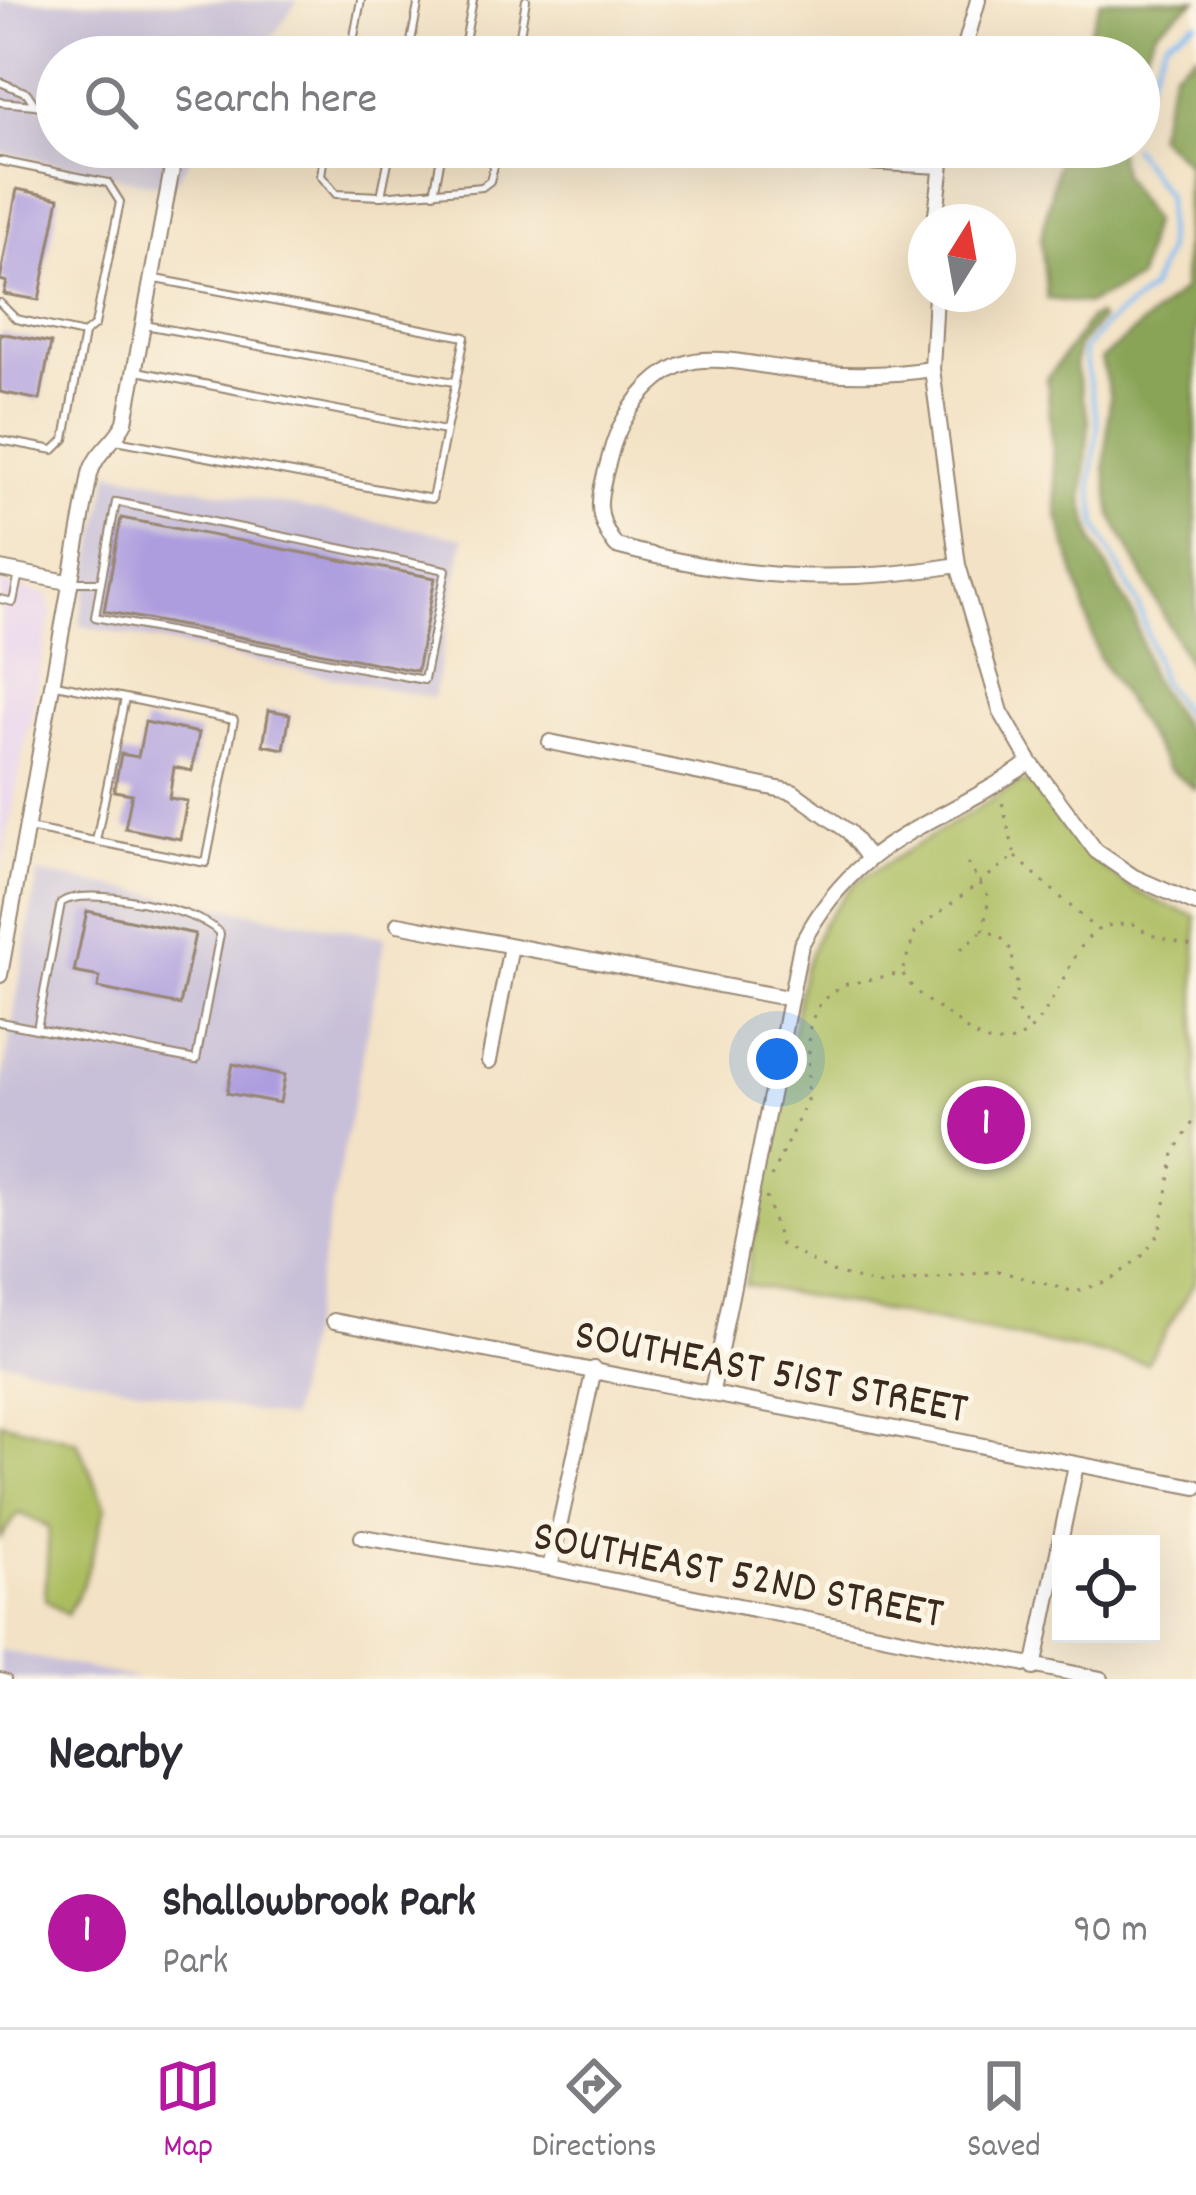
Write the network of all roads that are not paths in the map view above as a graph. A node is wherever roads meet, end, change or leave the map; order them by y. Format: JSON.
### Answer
{"nodes":[{"id":1,"x":361,"y":0,"type":"edge"},
{"id":2,"x":419,"y":0,"type":"edge"},
{"id":3,"x":473,"y":0,"type":"edge"},
{"id":4,"x":526,"y":0,"type":"edge"},
{"id":5,"x":979,"y":0,"type":"edge"},
{"id":6,"x":354,"y":36,"type":"edge"},
{"id":7,"x":412,"y":36,"type":"edge"},
{"id":8,"x":466,"y":36,"type":"edge"},
{"id":9,"x":520,"y":36,"type":"edge"},
{"id":10,"x":968,"y":36,"type":"edge"},
{"id":11,"x":0,"y":82,"type":"edge"},
{"id":12,"x":0,"y":102,"type":"edge"},
{"id":13,"x":35,"y":105,"type":"joint"},
{"id":14,"x":0,"y":161,"type":"edge"},
{"id":15,"x":173,"y":168,"type":"edge"},
{"id":16,"x":322,"y":168,"type":"edge"},
{"id":17,"x":387,"y":168,"type":"edge"},
{"id":18,"x":439,"y":168,"type":"edge"},
{"id":19,"x":493,"y":168,"type":"edge"},
{"id":20,"x":941,"y":168,"type":"edge"},
{"id":21,"x":434,"y":193,"type":"junction"},
{"id":22,"x":381,"y":196,"type":"junction"},
{"id":23,"x":937,"y":204,"type":"edge"},
{"id":24,"x":152,"y":279,"type":"junction"},
{"id":25,"x":0,"y":303,"type":"edge"},
{"id":26,"x":935,"y":312,"type":"edge"},
{"id":27,"x":145,"y":325,"type":"junction"},
{"id":28,"x":84,"y":334,"type":"junction"},
{"id":29,"x":932,"y":369,"type":"junction"},
{"id":30,"x":137,"y":371,"type":"junction"},
{"id":31,"x":455,"y":382,"type":"junction"},
{"id":32,"x":446,"y":431,"type":"junction"},
{"id":33,"x":0,"y":440,"type":"edge"},
{"id":34,"x":116,"y":440,"type":"junction"},
{"id":35,"x":958,"y":565,"type":"junction"},
{"id":36,"x":0,"y":569,"type":"edge"},
{"id":37,"x":19,"y":573,"type":"junction"},
{"id":38,"x":101,"y":582,"type":"junction"},
{"id":39,"x":68,"y":583,"type":"junction"},
{"id":40,"x":0,"y":599,"type":"edge"},
{"id":41,"x":52,"y":683,"type":"junction"},
{"id":42,"x":125,"y":698,"type":"junction"},
{"id":43,"x":550,"y":742,"type":"dead end"},
{"id":44,"x":1030,"y":762,"type":"junction"},
{"id":45,"x":22,"y":827,"type":"junction"},
{"id":46,"x":97,"y":842,"type":"junction"},
{"id":47,"x":866,"y":856,"type":"junction"},
{"id":48,"x":1196,"y":904,"type":"edge"},
{"id":49,"x":398,"y":924,"type":"dead end"},
{"id":50,"x":511,"y":946,"type":"junction"},
{"id":51,"x":0,"y":975,"type":"edge"},
{"id":52,"x":787,"y":998,"type":"junction"},
{"id":53,"x":0,"y":1022,"type":"edge"},
{"id":54,"x":37,"y":1029,"type":"junction"},
{"id":55,"x":489,"y":1061,"type":"dead end"},
{"id":56,"x":334,"y":1321,"type":"dead end"},
{"id":57,"x":594,"y":1369,"type":"junction"},
{"id":58,"x":712,"y":1391,"type":"junction"},
{"id":59,"x":1076,"y":1465,"type":"junction"},
{"id":60,"x":1196,"y":1487,"type":"edge"},
{"id":61,"x":362,"y":1537,"type":"dead end"},
{"id":62,"x":550,"y":1568,"type":"junction"},
{"id":63,"x":1034,"y":1668,"type":"junction"},
{"id":64,"x":1101,"y":1679,"type":"edge"}],
"edges":[{"from":1,"to":6,"type":"lane"},
{"from":2,"to":7,"type":"lane"},
{"from":3,"to":8,"type":"lane"},
{"from":4,"to":9,"type":"lane"},
{"from":5,"to":10,"type":"street"},
{"from":11,"to":13,"type":"lane"},
{"from":12,"to":13,"type":"lane"},
{"from":14,"to":28,"type":"lane"},
{"from":15,"to":24,"type":"street"},
{"from":16,"to":22,"type":"lane"},
{"from":17,"to":22,"type":"lane"},
{"from":18,"to":21,"type":"lane"},
{"from":19,"to":21,"type":"lane"},
{"from":20,"to":23,"type":"street"},
{"from":21,"to":22,"type":"lane"},
{"from":24,"to":27,"type":"street"},
{"from":24,"to":31,"type":"lane"},
{"from":25,"to":28,"type":"lane"},
{"from":26,"to":29,"type":"street"},
{"from":27,"to":30,"type":"street"},
{"from":27,"to":31,"type":"lane"},
{"from":28,"to":33,"type":"lane"},
{"from":29,"to":35,"type":"street"},
{"from":29,"to":35,"type":"street"},
{"from":30,"to":32,"type":"lane"},
{"from":30,"to":34,"type":"street"},
{"from":31,"to":32,"type":"lane"},
{"from":32,"to":34,"type":"lane"},
{"from":34,"to":39,"type":"street"},
{"from":35,"to":44,"type":"street"},
{"from":36,"to":37,"type":"street"},
{"from":37,"to":39,"type":"street"},
{"from":37,"to":40,"type":"lane"},
{"from":38,"to":38,"type":"lane"},
{"from":38,"to":39,"type":"lane"},
{"from":39,"to":41,"type":"street"},
{"from":41,"to":42,"type":"lane"},
{"from":41,"to":45,"type":"street"},
{"from":42,"to":46,"type":"lane"},
{"from":42,"to":46,"type":"lane"},
{"from":43,"to":47,"type":"street"},
{"from":44,"to":47,"type":"street"},
{"from":44,"to":48,"type":"street"},
{"from":45,"to":46,"type":"lane"},
{"from":45,"to":51,"type":"street"},
{"from":47,"to":52,"type":"street"},
{"from":49,"to":50,"type":"street"},
{"from":50,"to":52,"type":"street"},
{"from":50,"to":55,"type":"street"},
{"from":52,"to":58,"type":"street"},
{"from":53,"to":54,"type":"lane"},
{"from":54,"to":54,"type":"lane"},
{"from":56,"to":57,"type":"street","name":"SOUTHEAST 51ST STREET"},
{"from":57,"to":58,"type":"street","name":"SOUTHEAST 51ST STREET"},
{"from":57,"to":62,"type":"street"},
{"from":58,"to":59,"type":"street","name":"SOUTHEAST 51ST STREET"},
{"from":59,"to":60,"type":"street","name":"SOUTHEAST 51ST STREET"},
{"from":59,"to":63,"type":"street"},
{"from":61,"to":62,"type":"street","name":"SOUTHEAST 52ND STREET"},
{"from":62,"to":63,"type":"street","name":"SOUTHEAST 52ND STREET"},
{"from":63,"to":64,"type":"street","name":"SOUTHEAST 52ND STREET"}]}
